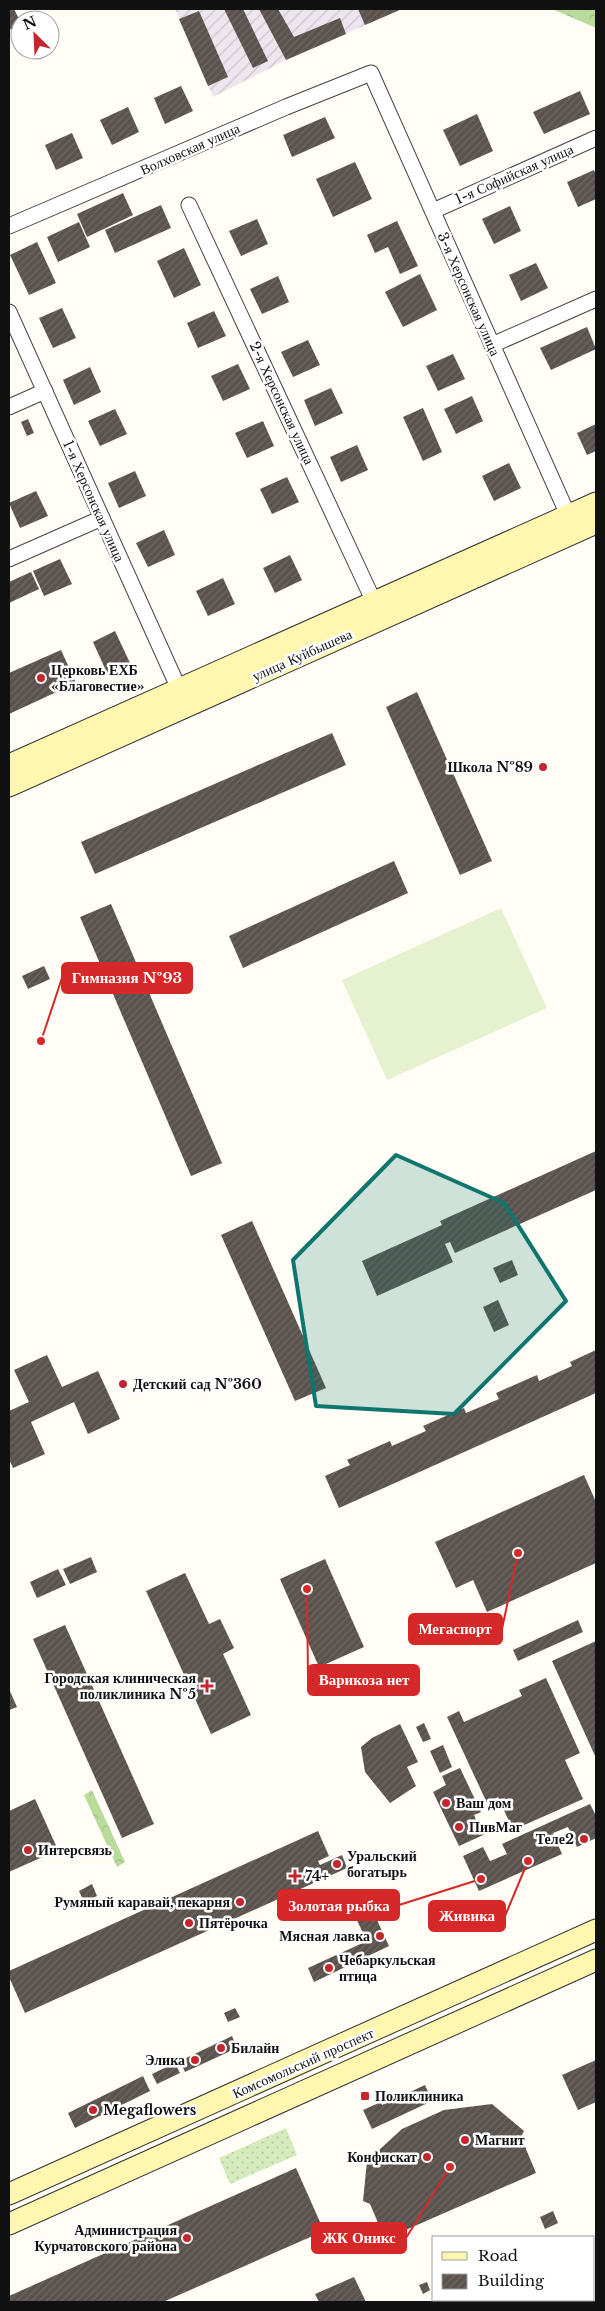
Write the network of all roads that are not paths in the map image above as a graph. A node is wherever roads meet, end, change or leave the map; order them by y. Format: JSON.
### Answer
{"nodes":[{"id":1,"x":371,"y":73,"type":"joint"},
{"id":2,"x":596,"y":138,"type":"edge"},
{"id":3,"x":189,"y":205,"type":"dead end"},
{"id":4,"x":433,"y":210,"type":"junction"},
{"id":5,"x":9,"y":226,"type":"edge"},
{"id":6,"x":596,"y":299,"type":"edge"},
{"id":7,"x":9,"y":312,"type":"edge"},
{"id":8,"x":492,"y":345,"type":"junction"},
{"id":9,"x":44,"y":392,"type":"junction"},
{"id":10,"x":9,"y":406,"type":"edge"},
{"id":11,"x":596,"y":503,"type":"edge"},
{"id":12,"x":102,"y":518,"type":"junction"},
{"id":13,"x":596,"y":523,"type":"edge"},
{"id":14,"x":571,"y":524,"type":"junction"},
{"id":15,"x":9,"y":559,"type":"edge"},
{"id":16,"x":378,"y":610,"type":"junction"},
{"id":17,"x":183,"y":698,"type":"junction"},
{"id":18,"x":9,"y":764,"type":"edge"},
{"id":19,"x":9,"y":786,"type":"edge"},
{"id":20,"x":596,"y":1930,"type":"edge"},
{"id":21,"x":596,"y":1960,"type":"edge"},
{"id":22,"x":9,"y":2194,"type":"edge"},
{"id":23,"x":9,"y":2224,"type":"edge"}],
"edges":[{"from":1,"to":4,"type":"street","name":"3-я Херсонская улица"},
{"from":1,"to":5,"type":"street","name":"Волховская улица"},
{"from":2,"to":4,"type":"street","name":"1-я Софийская улица"},
{"from":3,"to":16,"type":"street","name":"2-я Херсонская улица"},
{"from":4,"to":8,"type":"street","name":"3-я Херсонская улица"},
{"from":6,"to":8,"type":"street"},
{"from":7,"to":9,"type":"street","name":"1-я Херсонская улица"},
{"from":8,"to":14,"type":"street","name":"3-я Херсонская улица"},
{"from":9,"to":10,"type":"street"},
{"from":9,"to":12,"type":"street","name":"1-я Херсонская улица"},
{"from":11,"to":14,"type":"main road","name":"улица Куйбышева"},
{"from":12,"to":15,"type":"street"},
{"from":12,"to":17,"type":"street","name":"1-я Херсонская улица"},
{"from":13,"to":14,"type":"main road","name":"улица Куйбышева"},
{"from":14,"to":16,"type":"main road","name":"улица Куйбышева"},
{"from":16,"to":17,"type":"main road","name":"улица Куйбышева"},
{"from":17,"to":18,"type":"main road","name":"улица Куйбышева"},
{"from":17,"to":19,"type":"main road","name":"улица Куйбышева"},
{"from":20,"to":22,"type":"main road","name":"Комсомольский проспект"},
{"from":21,"to":23,"type":"main road","name":"Комсомольский проспект"}]}
